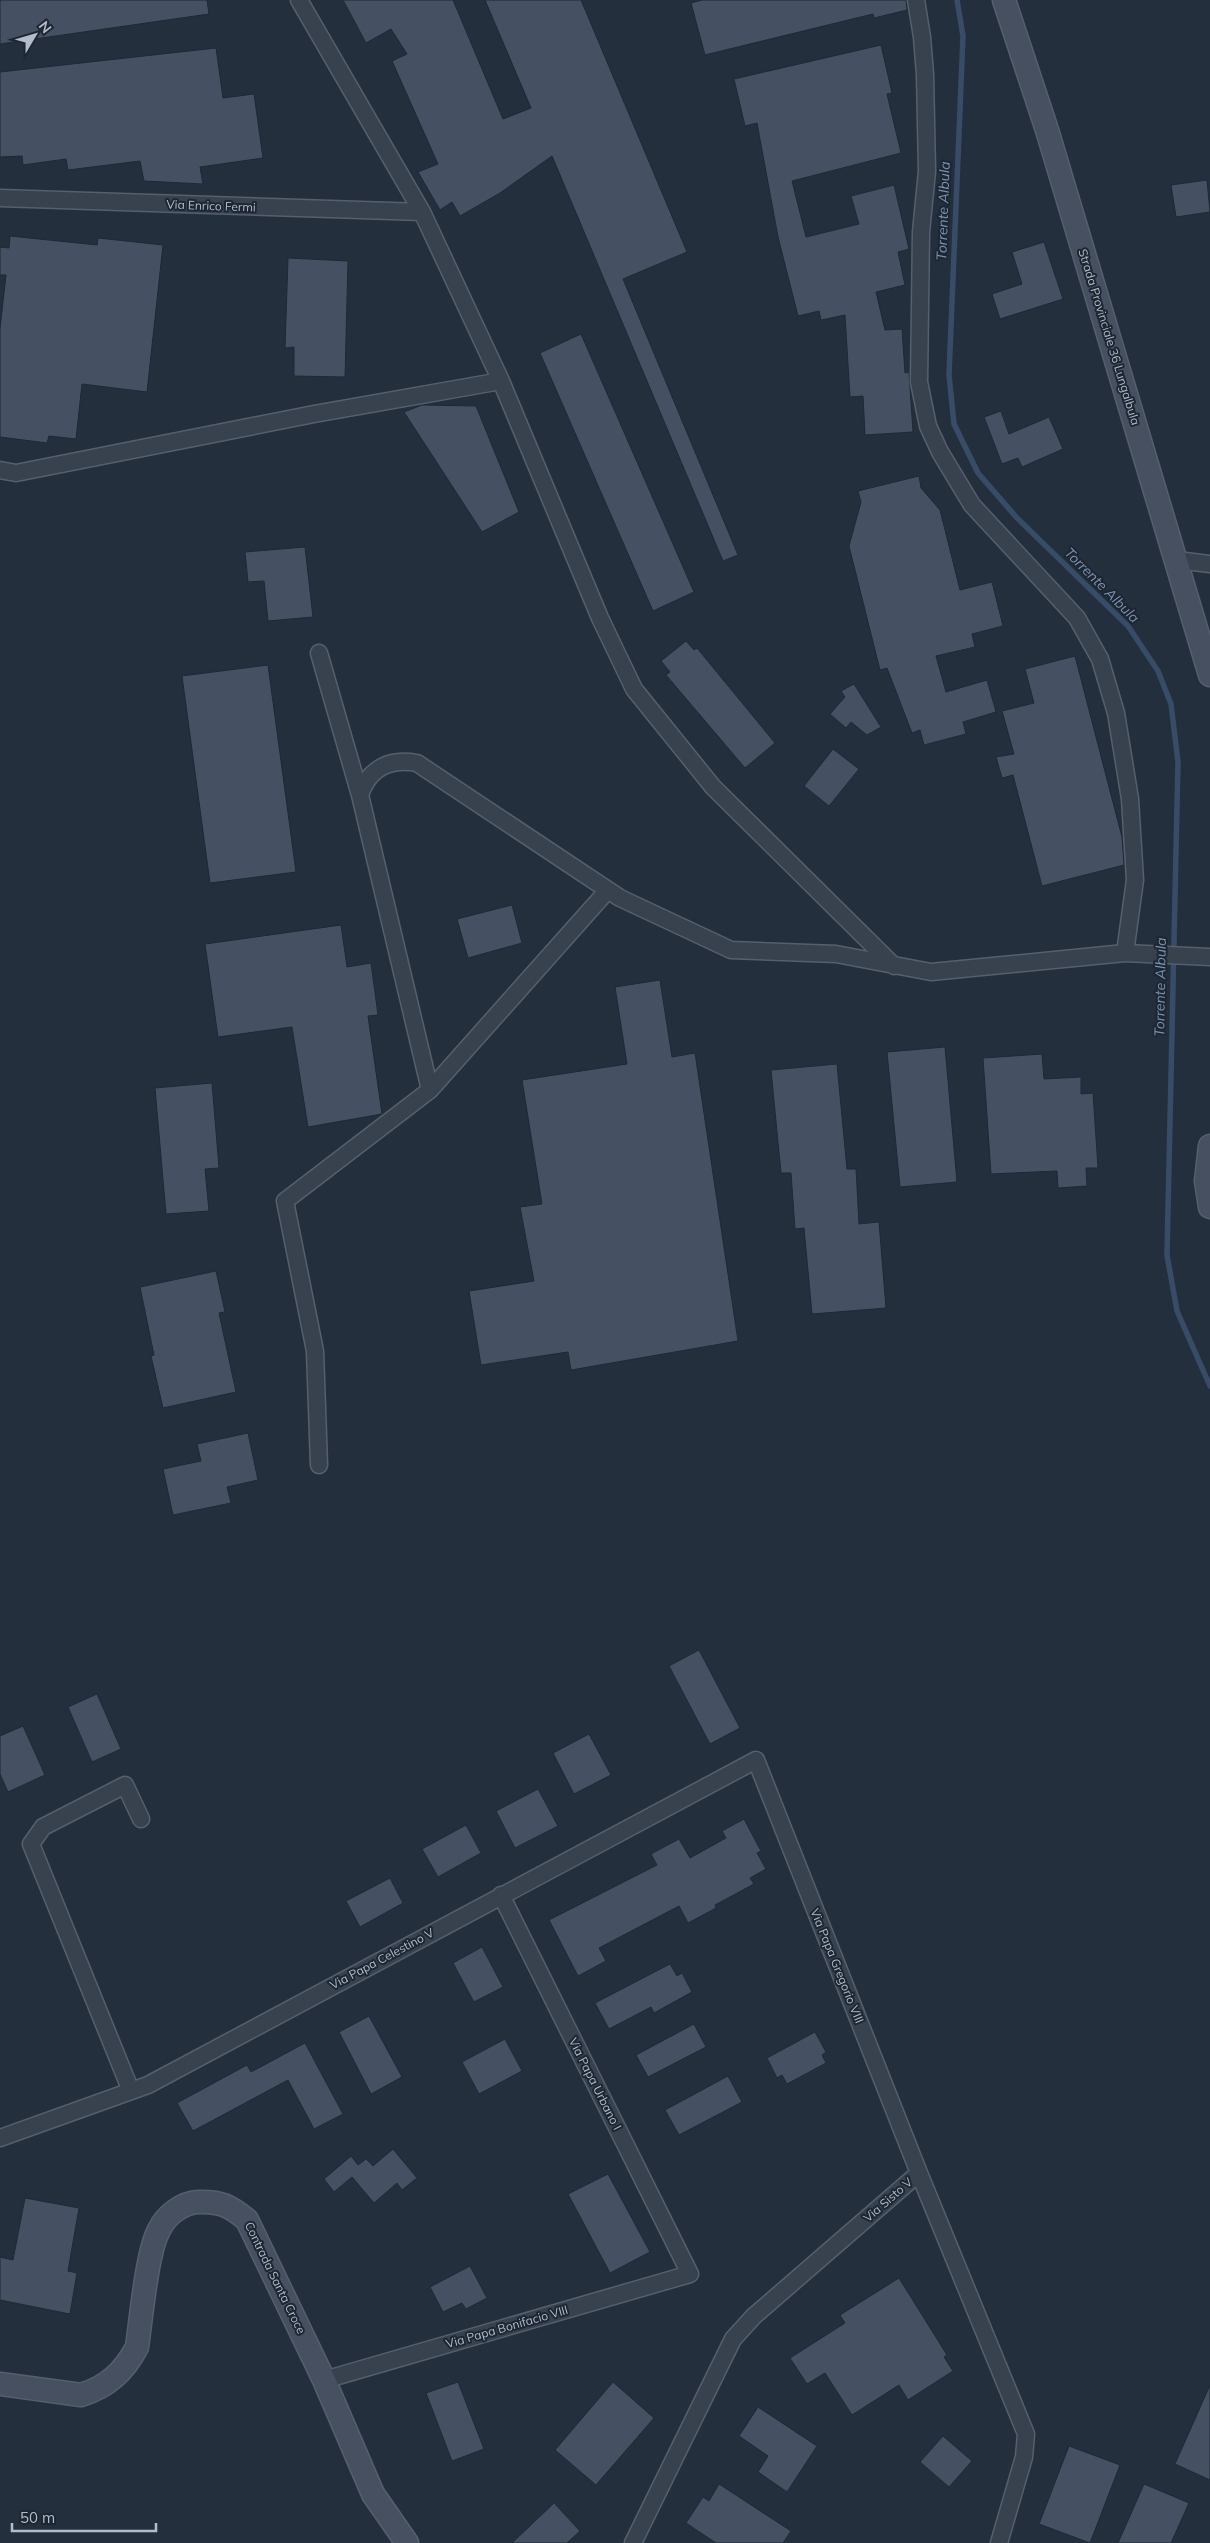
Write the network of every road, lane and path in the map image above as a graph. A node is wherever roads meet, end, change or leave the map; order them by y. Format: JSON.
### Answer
{"nodes":[{"id":1,"x":298,"y":0,"type":"edge"},
{"id":2,"x":916,"y":0,"type":"edge"},
{"id":3,"x":1004,"y":0,"type":"edge"},
{"id":4,"x":0,"y":198,"type":"edge"},
{"id":5,"x":422,"y":212,"type":"junction"},
{"id":6,"x":501,"y":381,"type":"junction"},
{"id":7,"x":0,"y":470,"type":"edge"},
{"id":8,"x":1177,"y":560,"type":"junction"},
{"id":9,"x":1210,"y":564,"type":"edge"},
{"id":10,"x":319,"y":653,"type":"dead end"},
{"id":11,"x":1210,"y":676,"type":"edge"},
{"id":12,"x":360,"y":794,"type":"junction"},
{"id":13,"x":608,"y":890,"type":"junction"},
{"id":14,"x":1125,"y":953,"type":"junction"},
{"id":15,"x":1208,"y":957,"type":"edge"},
{"id":16,"x":894,"y":966,"type":"junction"},
{"id":17,"x":430,"y":1090,"type":"junction"},
{"id":18,"x":1210,"y":1146,"type":"edge"},
{"id":19,"x":1210,"y":1207,"type":"edge"},
{"id":20,"x":319,"y":1465,"type":"dead end"},
{"id":21,"x":756,"y":1760,"type":"joint"},
{"id":22,"x":141,"y":1819,"type":"dead end"},
{"id":23,"x":500,"y":1895,"type":"junction"},
{"id":24,"x":131,"y":2091,"type":"junction"},
{"id":25,"x":0,"y":2138,"type":"edge"},
{"id":26,"x":919,"y":2173,"type":"junction"},
{"id":27,"x":690,"y":2274,"type":"joint"},
{"id":28,"x":324,"y":2380,"type":"junction"},
{"id":29,"x":0,"y":2384,"type":"edge"},
{"id":30,"x":639,"y":2541,"type":"edge"},
{"id":31,"x":407,"y":2543,"type":"edge"},
{"id":32,"x":999,"y":2543,"type":"edge"}],
"edges":[{"from":1,"to":5,"type":"street"},
{"from":2,"to":14,"type":"street"},
{"from":3,"to":8,"type":"main road","name":"Strada Provinciale 36 Lungalbula"},
{"from":4,"to":5,"type":"street","name":"Via Enrico Fermi"},
{"from":5,"to":6,"type":"street"},
{"from":6,"to":7,"type":"street"},
{"from":6,"to":16,"type":"street"},
{"from":8,"to":9,"type":"street"},
{"from":8,"to":11,"type":"main road","name":"Strada Provinciale 36 Lungalbula"},
{"from":10,"to":12,"type":"street"},
{"from":12,"to":13,"type":"street"},
{"from":12,"to":17,"type":"street"},
{"from":13,"to":16,"type":"street"},
{"from":13,"to":17,"type":"street"},
{"from":14,"to":15,"type":"street"},
{"from":14,"to":16,"type":"street"},
{"from":17,"to":20,"type":"street"},
{"from":18,"to":19,"type":"main road"},
{"from":21,"to":23,"type":"street","name":"Via Papa Celestino V"},
{"from":21,"to":26,"type":"street","name":"Via Papa Gregorio VIII"},
{"from":22,"to":24,"type":"street"},
{"from":23,"to":24,"type":"street","name":"Via Papa Celestino V"},
{"from":23,"to":27,"type":"street","name":"Via Papa Urbano I"},
{"from":24,"to":25,"type":"street","name":"Via Papa Celestino V"},
{"from":26,"to":30,"type":"street","name":"Via Sisto V"},
{"from":26,"to":32,"type":"street","name":"Via Sisto V"},
{"from":27,"to":28,"type":"street","name":"Via Papa Bonifacio VIII"},
{"from":28,"to":29,"type":"main road","name":"Contrada Santa Croce"},
{"from":28,"to":31,"type":"main road","name":"Contrada Santa Croce"}]}
